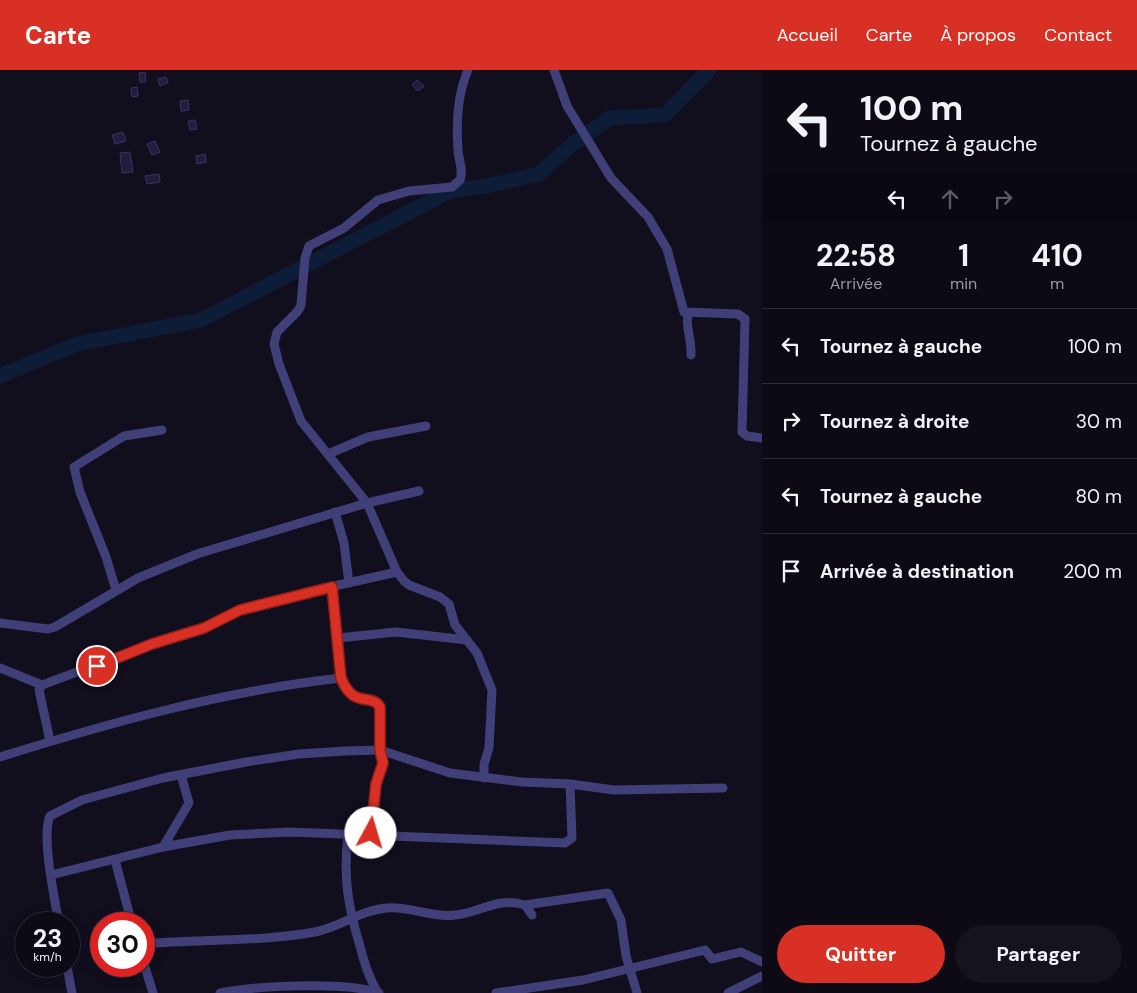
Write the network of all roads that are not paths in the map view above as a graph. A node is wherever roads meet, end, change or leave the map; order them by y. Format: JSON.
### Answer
{"nodes":[{"id":1,"x":468,"y":70,"type":"edge"},
{"id":2,"x":554,"y":70,"type":"edge"},
{"id":3,"x":688,"y":313,"type":"junction"},
{"id":4,"x":691,"y":355,"type":"dead end"},
{"id":5,"x":426,"y":426,"type":"dead end"},
{"id":6,"x":162,"y":430,"type":"dead end"},
{"id":7,"x":762,"y":438,"type":"edge"},
{"id":8,"x":328,"y":454,"type":"junction"},
{"id":9,"x":419,"y":491,"type":"dead end"},
{"id":10,"x":367,"y":503,"type":"junction"},
{"id":11,"x":335,"y":512,"type":"junction"},
{"id":12,"x":397,"y":572,"type":"junction"},
{"id":13,"x":349,"y":583,"type":"junction"},
{"id":14,"x":332,"y":587,"type":"junction"},
{"id":15,"x":116,"y":590,"type":"junction"},
{"id":16,"x":0,"y":623,"type":"edge"},
{"id":17,"x":338,"y":638,"type":"junction"},
{"id":18,"x":466,"y":640,"type":"junction"},
{"id":19,"x":0,"y":668,"type":"edge"},
{"id":20,"x":341,"y":678,"type":"junction"},
{"id":21,"x":42,"y":685,"type":"junction"},
{"id":22,"x":50,"y":741,"type":"junction"},
{"id":23,"x":380,"y":750,"type":"junction"},
{"id":24,"x":0,"y":757,"type":"edge"},
{"id":25,"x":181,"y":775,"type":"junction"},
{"id":26,"x":484,"y":778,"type":"junction"},
{"id":27,"x":570,"y":784,"type":"junction"},
{"id":28,"x":723,"y":788,"type":"dead end"},
{"id":29,"x":348,"y":835,"type":"junction"},
{"id":30,"x":370,"y":836,"type":"junction"},
{"id":31,"x":163,"y":847,"type":"junction"},
{"id":32,"x":115,"y":860,"type":"junction"},
{"id":33,"x":51,"y":875,"type":"junction"},
{"id":34,"x":525,"y":905,"type":"junction"},
{"id":35,"x":57,"y":912,"type":"edge"},
{"id":36,"x":129,"y":912,"type":"edge"},
{"id":37,"x":532,"y":915,"type":"dead end"},
{"id":38,"x":351,"y":917,"type":"junction"},
{"id":39,"x":155,"y":943,"type":"edge"},
{"id":40,"x":762,"y":962,"type":"edge"},
{"id":41,"x":629,"y":968,"type":"junction"},
{"id":42,"x":762,"y":976,"type":"edge"},
{"id":43,"x":69,"y":977,"type":"edge"},
{"id":44,"x":148,"y":977,"type":"edge"},
{"id":45,"x":333,"y":990,"type":"edge"},
{"id":46,"x":72,"y":993,"type":"edge"},
{"id":47,"x":152,"y":993,"type":"edge"},
{"id":48,"x":220,"y":993,"type":"edge"},
{"id":49,"x":378,"y":993,"type":"edge"},
{"id":50,"x":496,"y":993,"type":"edge"},
{"id":51,"x":637,"y":993,"type":"edge"},
{"id":52,"x":728,"y":993,"type":"edge"}],
"edges":[{"from":1,"to":8,"type":"street"},
{"from":2,"to":3,"type":"street"},
{"from":3,"to":4,"type":"street"},
{"from":3,"to":7,"type":"street"},
{"from":5,"to":8,"type":"street"},
{"from":6,"to":15,"type":"street"},
{"from":8,"to":10,"type":"street"},
{"from":9,"to":10,"type":"street"},
{"from":10,"to":11,"type":"street"},
{"from":10,"to":12,"type":"street"},
{"from":11,"to":13,"type":"street"},
{"from":11,"to":15,"type":"street"},
{"from":12,"to":13,"type":"street"},
{"from":12,"to":18,"type":"street"},
{"from":13,"to":14,"type":"street"},
{"from":14,"to":17,"type":"street"},
{"from":14,"to":21,"type":"street"},
{"from":15,"to":16,"type":"street"},
{"from":17,"to":18,"type":"street"},
{"from":17,"to":20,"type":"street"},
{"from":18,"to":26,"type":"street"},
{"from":19,"to":21,"type":"street"},
{"from":20,"to":22,"type":"street"},
{"from":20,"to":23,"type":"street"},
{"from":21,"to":22,"type":"street"},
{"from":22,"to":24,"type":"street"},
{"from":23,"to":25,"type":"street"},
{"from":23,"to":26,"type":"street"},
{"from":23,"to":30,"type":"street"},
{"from":25,"to":31,"type":"street"},
{"from":25,"to":33,"type":"street"},
{"from":26,"to":27,"type":"street"},
{"from":27,"to":28,"type":"street"},
{"from":27,"to":30,"type":"street"},
{"from":29,"to":30,"type":"street"},
{"from":29,"to":31,"type":"street"},
{"from":29,"to":38,"type":"street"},
{"from":31,"to":32,"type":"street"},
{"from":32,"to":33,"type":"street"},
{"from":32,"to":36,"type":"street"},
{"from":33,"to":35,"type":"street"},
{"from":34,"to":37,"type":"street"},
{"from":34,"to":38,"type":"street"},
{"from":34,"to":41,"type":"street"},
{"from":38,"to":39,"type":"street"},
{"from":38,"to":49,"type":"street"},
{"from":40,"to":41,"type":"street"},
{"from":41,"to":50,"type":"street"},
{"from":41,"to":51,"type":"street"},
{"from":42,"to":52,"type":"street"},
{"from":43,"to":46,"type":"street"},
{"from":44,"to":47,"type":"street"},
{"from":45,"to":48,"type":"street"},
{"from":45,"to":49,"type":"street"}]}
